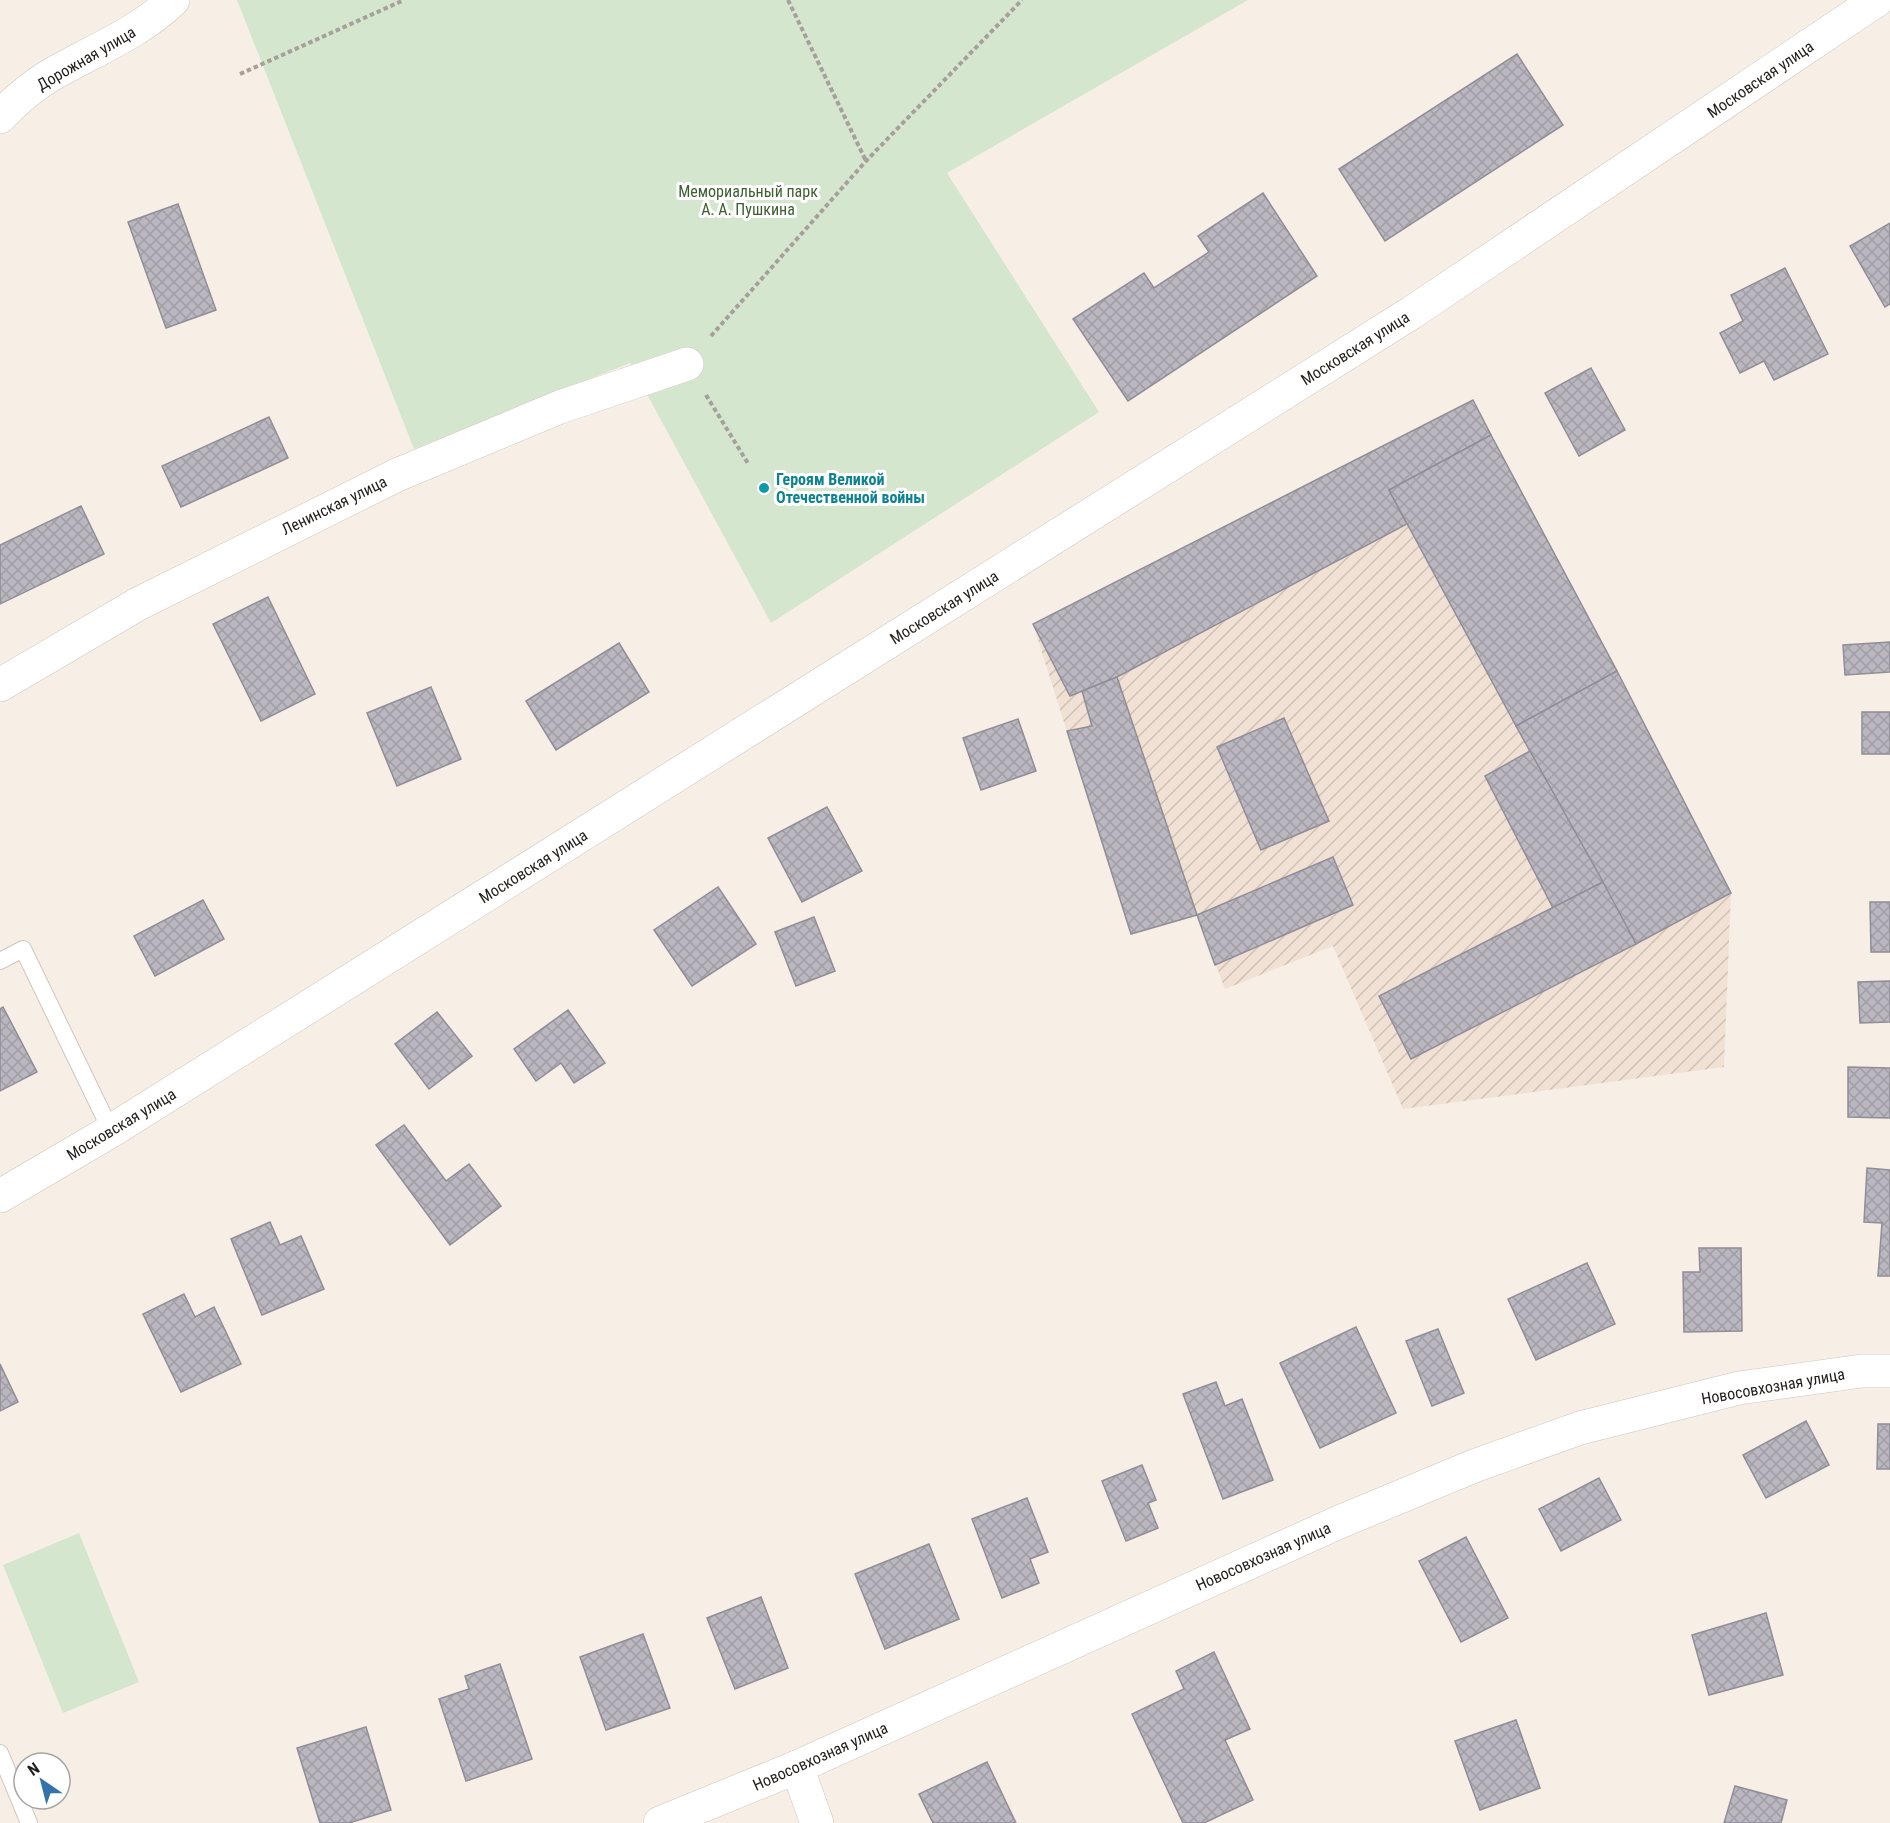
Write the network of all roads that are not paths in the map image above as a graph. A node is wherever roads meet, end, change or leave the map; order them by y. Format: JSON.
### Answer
{"nodes":[{"id":1,"x":173,"y":0,"type":"edge"},
{"id":2,"x":1877,"y":0,"type":"edge"},
{"id":3,"x":0,"y":117,"type":"edge"},
{"id":4,"x":687,"y":364,"type":"road end"},
{"id":5,"x":0,"y":685,"type":"edge"},
{"id":6,"x":0,"y":961,"type":"edge"},
{"id":7,"x":111,"y":1131,"type":"junction"},
{"id":8,"x":0,"y":1196,"type":"edge"},
{"id":9,"x":1890,"y":1371,"type":"edge"},
{"id":10,"x":0,"y":1753,"type":"edge"},
{"id":11,"x":797,"y":1767,"type":"junction"},
{"id":12,"x":29,"y":1823,"type":"edge"},
{"id":13,"x":660,"y":1823,"type":"edge"},
{"id":14,"x":817,"y":1823,"type":"edge"}],
"edges":[{"from":1,"to":3,"type":"street","name":"Дорожная улица"},
{"from":2,"to":7,"type":"street","name":"Московская улица"},
{"from":4,"to":5,"type":"street","name":"Ленинская улица"},
{"from":6,"to":7,"type":"lane"},
{"from":7,"to":8,"type":"street","name":"Московская улица"},
{"from":9,"to":11,"type":"street","name":"Новосовхозная улица"},
{"from":10,"to":12,"type":"lane"},
{"from":11,"to":13,"type":"street","name":"Новосовхозная улица"},
{"from":11,"to":14,"type":"street"}]}
